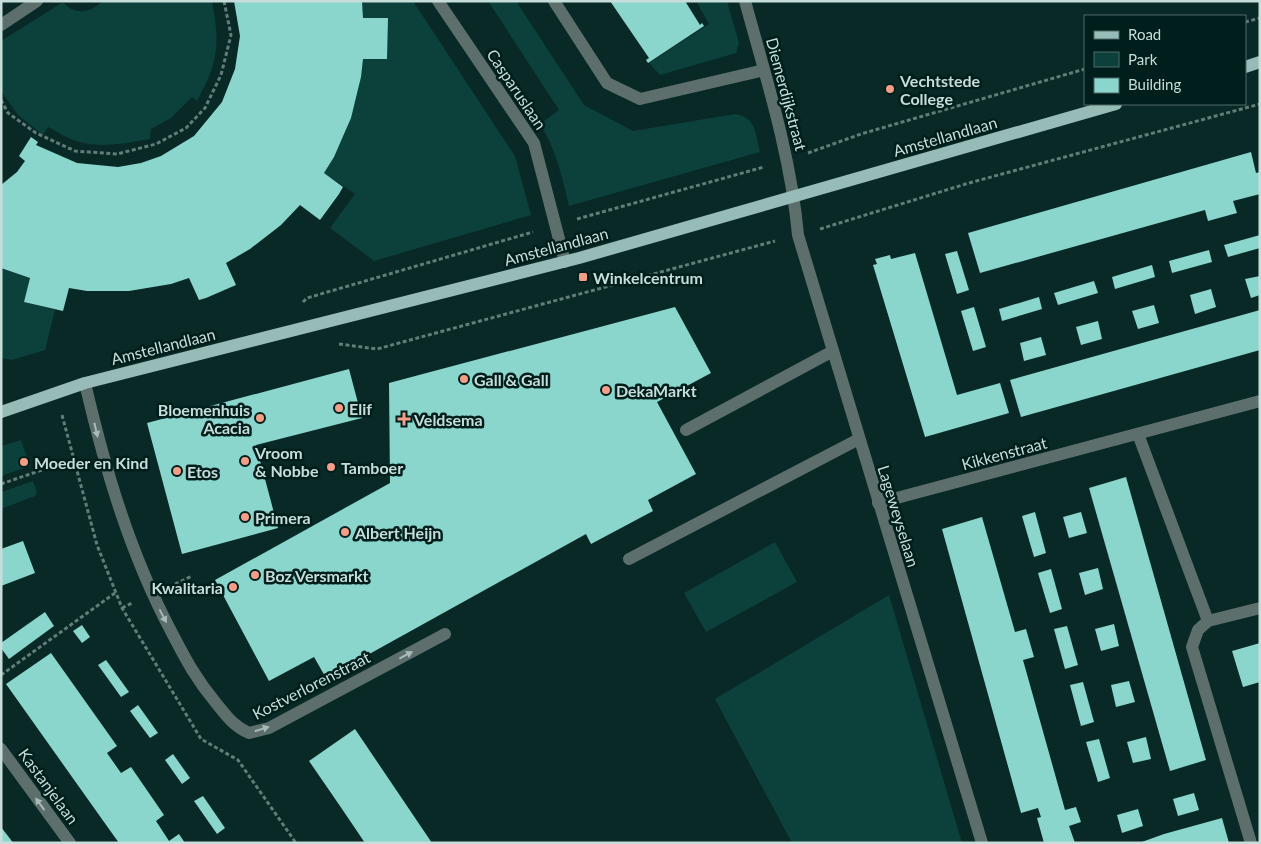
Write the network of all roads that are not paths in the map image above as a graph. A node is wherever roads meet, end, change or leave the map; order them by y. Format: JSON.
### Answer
{"nodes":[{"id":1,"x":37,"y":1,"type":"edge"},
{"id":2,"x":438,"y":1,"type":"edge"},
{"id":3,"x":554,"y":1,"type":"edge"},
{"id":4,"x":745,"y":1,"type":"edge"},
{"id":5,"x":1,"y":25,"type":"edge"},
{"id":6,"x":1260,"y":62,"type":"edge"},
{"id":7,"x":1246,"y":67,"type":"edge"},
{"id":8,"x":764,"y":70,"type":"junction"},
{"id":9,"x":1112,"y":105,"type":"edge"},
{"id":10,"x":794,"y":196,"type":"junction"},
{"id":11,"x":565,"y":262,"type":"junction"},
{"id":12,"x":833,"y":351,"type":"junction"},
{"id":13,"x":85,"y":383,"type":"junction"},
{"id":14,"x":1260,"y":401,"type":"edge"},
{"id":15,"x":1,"y":412,"type":"edge"},
{"id":16,"x":686,"y":430,"type":"dead end"},
{"id":17,"x":1138,"y":434,"type":"junction"},
{"id":18,"x":859,"y":439,"type":"junction"},
{"id":19,"x":878,"y":503,"type":"junction"},
{"id":20,"x":629,"y":559,"type":"dead end"},
{"id":21,"x":1260,"y":608,"type":"edge"},
{"id":22,"x":1208,"y":621,"type":"junction"},
{"id":23,"x":444,"y":634,"type":"dead end"},
{"id":24,"x":1,"y":749,"type":"edge"},
{"id":25,"x":70,"y":843,"type":"edge"},
{"id":26,"x":982,"y":843,"type":"edge"},
{"id":27,"x":1250,"y":843,"type":"edge"}],
"edges":[{"from":1,"to":5,"type":"street"},
{"from":2,"to":11,"type":"street","name":"Casparuslaan"},
{"from":3,"to":8,"type":"street"},
{"from":4,"to":8,"type":"street","name":"Diemerdijkstraat"},
{"from":6,"to":7,"type":"main road"},
{"from":8,"to":10,"type":"street","name":"Diemerdijkstraat"},
{"from":9,"to":10,"type":"main road","name":"Amstellandlaan"},
{"from":10,"to":11,"type":"main road","name":"Amstellandlaan"},
{"from":10,"to":12,"type":"street","name":"Lageweyselaan"},
{"from":11,"to":13,"type":"main road","name":"Amstellandlaan"},
{"from":12,"to":16,"type":"street"},
{"from":12,"to":18,"type":"street","name":"Lageweyselaan"},
{"from":13,"to":15,"type":"main road","name":"Amstellandlaan"},
{"from":13,"to":23,"type":"street","name":"Kostverlorenstraat","one_way":true},
{"from":14,"to":17,"type":"street","name":"Kikkenstraat"},
{"from":17,"to":19,"type":"street","name":"Kikkenstraat"},
{"from":17,"to":22,"type":"street"},
{"from":18,"to":19,"type":"street","name":"Lageweyselaan"},
{"from":18,"to":20,"type":"street"},
{"from":19,"to":26,"type":"street","name":"Lageweyselaan"},
{"from":21,"to":22,"type":"street"},
{"from":22,"to":27,"type":"street"},
{"from":25,"to":24,"type":"street","name":"Kastanjelaan","one_way":true}]}
